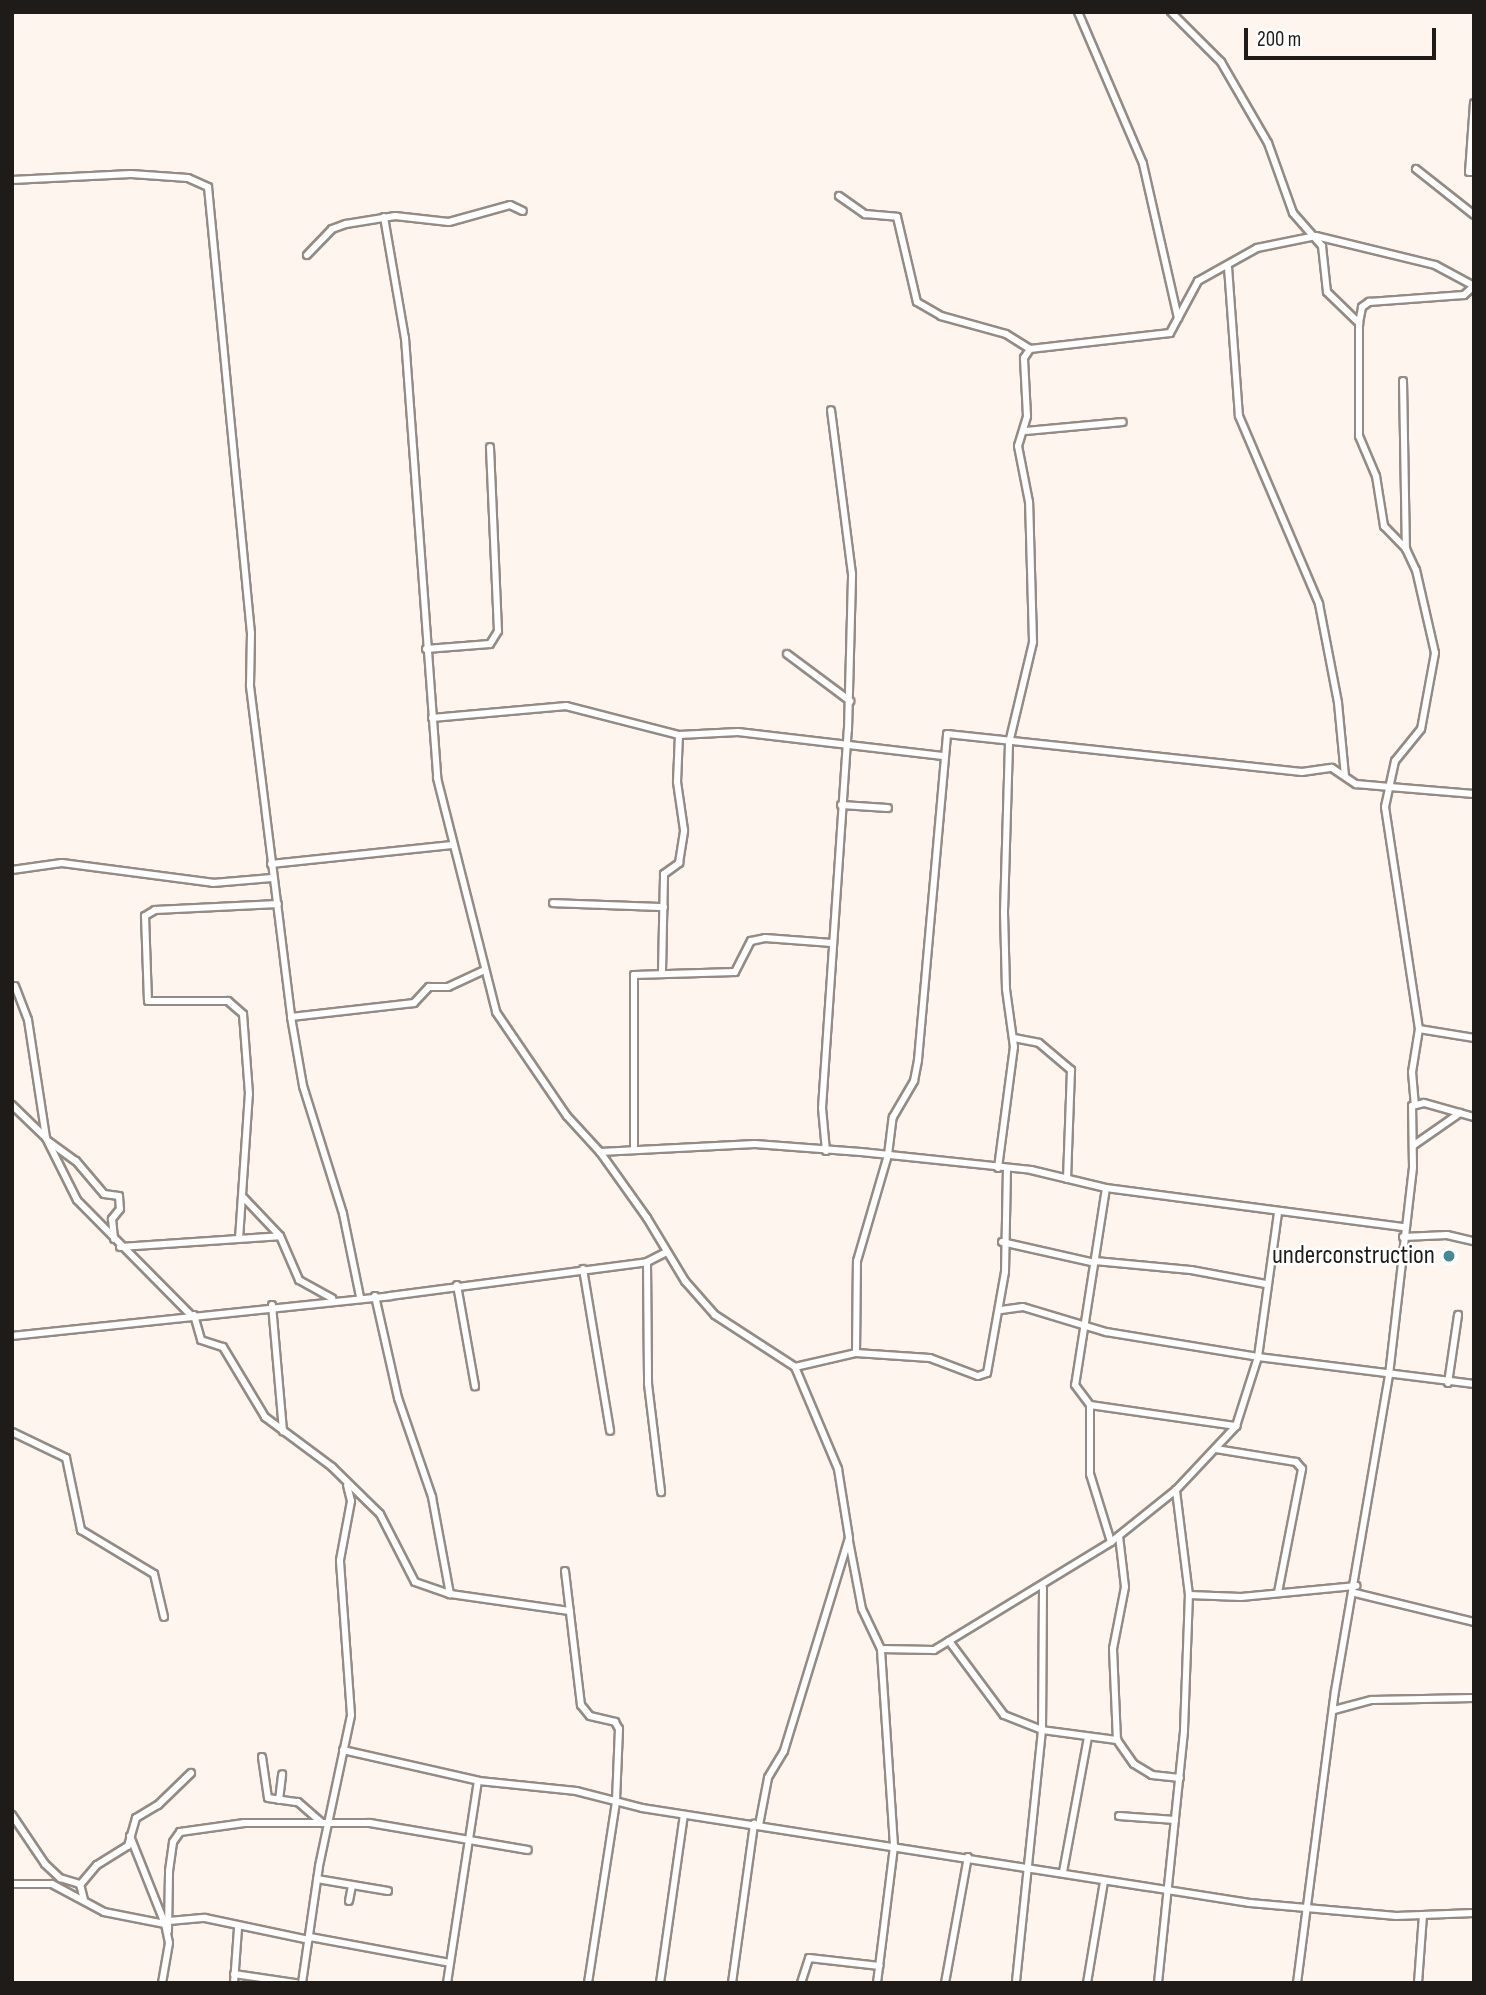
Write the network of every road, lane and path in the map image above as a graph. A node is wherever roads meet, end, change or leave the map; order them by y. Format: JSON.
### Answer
{"nodes":[{"id":1,"x":1078,"y":12,"type":"edge"},
{"id":2,"x":1171,"y":12,"type":"edge"},
{"id":3,"x":1474,"y":103,"type":"edge"},
{"id":4,"x":1416,"y":169,"type":"dead end"},
{"id":5,"x":1474,"y":172,"type":"edge"},
{"id":6,"x":12,"y":180,"type":"edge"},
{"id":7,"x":839,"y":196,"type":"dead end"},
{"id":8,"x":523,"y":211,"type":"dead end"},
{"id":9,"x":1474,"y":215,"type":"edge"},
{"id":10,"x":384,"y":217,"type":"junction"},
{"id":11,"x":1316,"y":236,"type":"junction"},
{"id":12,"x":307,"y":255,"type":"dead end"},
{"id":13,"x":1228,"y":267,"type":"junction"},
{"id":14,"x":1474,"y":286,"type":"edge"},
{"id":15,"x":1178,"y":318,"type":"junction"},
{"id":16,"x":1359,"y":323,"type":"junction"},
{"id":17,"x":1030,"y":349,"type":"junction"},
{"id":18,"x":1403,"y":381,"type":"dead end"},
{"id":19,"x":831,"y":410,"type":"dead end"},
{"id":20,"x":1123,"y":422,"type":"dead end"},
{"id":21,"x":1026,"y":431,"type":"junction"},
{"id":22,"x":490,"y":447,"type":"dead end"},
{"id":23,"x":1406,"y":549,"type":"junction"},
{"id":24,"x":426,"y":649,"type":"junction"},
{"id":25,"x":787,"y":654,"type":"dead end"},
{"id":26,"x":850,"y":701,"type":"junction"},
{"id":27,"x":432,"y":718,"type":"junction"},
{"id":28,"x":680,"y":736,"type":"junction"},
{"id":29,"x":1009,"y":743,"type":"junction"},
{"id":30,"x":846,"y":746,"type":"junction"},
{"id":31,"x":943,"y":756,"type":"junction"},
{"id":32,"x":1345,"y":776,"type":"junction"},
{"id":33,"x":1390,"y":787,"type":"junction"},
{"id":34,"x":1474,"y":794,"type":"edge"},
{"id":35,"x":841,"y":805,"type":"junction"},
{"id":36,"x":888,"y":808,"type":"dead end"},
{"id":37,"x":452,"y":845,"type":"junction"},
{"id":38,"x":271,"y":864,"type":"junction"},
{"id":39,"x":12,"y":870,"type":"edge"},
{"id":40,"x":272,"y":878,"type":"junction"},
{"id":41,"x":553,"y":903,"type":"dead end"},
{"id":42,"x":278,"y":904,"type":"junction"},
{"id":43,"x":664,"y":907,"type":"junction"},
{"id":44,"x":832,"y":943,"type":"junction"},
{"id":45,"x":482,"y":971,"type":"junction"},
{"id":46,"x":662,"y":972,"type":"junction"},
{"id":47,"x":15,"y":986,"type":"dead end"},
{"id":48,"x":291,"y":1017,"type":"junction"},
{"id":49,"x":1419,"y":1029,"type":"junction"},
{"id":50,"x":1014,"y":1038,"type":"junction"},
{"id":51,"x":1474,"y":1038,"type":"edge"},
{"id":52,"x":1415,"y":1104,"type":"junction"},
{"id":53,"x":12,"y":1105,"type":"edge"},
{"id":54,"x":1460,"y":1113,"type":"junction"},
{"id":55,"x":1474,"y":1117,"type":"edge"},
{"id":56,"x":47,"y":1139,"type":"junction"},
{"id":57,"x":1414,"y":1145,"type":"junction"},
{"id":58,"x":634,"y":1148,"type":"junction"},
{"id":59,"x":825,"y":1151,"type":"junction"},
{"id":60,"x":600,"y":1152,"type":"junction"},
{"id":61,"x":888,"y":1155,"type":"junction"},
{"id":62,"x":998,"y":1168,"type":"junction"},
{"id":63,"x":1007,"y":1170,"type":"junction"},
{"id":64,"x":1067,"y":1179,"type":"junction"},
{"id":65,"x":1106,"y":1188,"type":"junction"},
{"id":66,"x":244,"y":1198,"type":"junction"},
{"id":67,"x":1278,"y":1212,"type":"junction"},
{"id":68,"x":1404,"y":1227,"type":"junction"},
{"id":69,"x":281,"y":1236,"type":"junction"},
{"id":70,"x":1403,"y":1237,"type":"junction"},
{"id":71,"x":239,"y":1239,"type":"junction"},
{"id":72,"x":1474,"y":1241,"type":"edge"},
{"id":73,"x":1002,"y":1242,"type":"junction"},
{"id":74,"x":117,"y":1244,"type":"junction"},
{"id":75,"x":667,"y":1252,"type":"junction"},
{"id":76,"x":647,"y":1262,"type":"junction"},
{"id":77,"x":1095,"y":1262,"type":"junction"},
{"id":78,"x":583,"y":1269,"type":"junction"},
{"id":79,"x":1266,"y":1284,"type":"junction"},
{"id":80,"x":457,"y":1285,"type":"junction"},
{"id":81,"x":375,"y":1296,"type":"junction"},
{"id":82,"x":359,"y":1297,"type":"junction"},
{"id":83,"x":332,"y":1298,"type":"junction"},
{"id":84,"x":272,"y":1305,"type":"junction"},
{"id":85,"x":1000,"y":1310,"type":"junction"},
{"id":86,"x":193,"y":1315,"type":"junction"},
{"id":87,"x":1458,"y":1315,"type":"dead end"},
{"id":88,"x":1084,"y":1325,"type":"junction"},
{"id":89,"x":12,"y":1336,"type":"edge"},
{"id":90,"x":856,"y":1353,"type":"junction"},
{"id":91,"x":1258,"y":1357,"type":"junction"},
{"id":92,"x":795,"y":1367,"type":"junction"},
{"id":93,"x":1389,"y":1375,"type":"junction"},
{"id":94,"x":1448,"y":1383,"type":"junction"},
{"id":95,"x":1474,"y":1384,"type":"edge"},
{"id":96,"x":475,"y":1386,"type":"dead end"},
{"id":97,"x":1090,"y":1405,"type":"junction"},
{"id":98,"x":1236,"y":1426,"type":"junction"},
{"id":99,"x":610,"y":1431,"type":"dead end"},
{"id":100,"x":12,"y":1432,"type":"edge"},
{"id":101,"x":283,"y":1432,"type":"junction"},
{"id":102,"x":1216,"y":1449,"type":"junction"},
{"id":103,"x":347,"y":1483,"type":"junction"},
{"id":104,"x":1176,"y":1490,"type":"junction"},
{"id":105,"x":661,"y":1492,"type":"dead end"},
{"id":106,"x":1119,"y":1536,"type":"junction"},
{"id":107,"x":849,"y":1538,"type":"junction"},
{"id":108,"x":1111,"y":1542,"type":"junction"},
{"id":109,"x":565,"y":1571,"type":"dead end"},
{"id":110,"x":1043,"y":1587,"type":"junction"},
{"id":111,"x":1355,"y":1590,"type":"junction"},
{"id":112,"x":1278,"y":1593,"type":"junction"},
{"id":113,"x":450,"y":1594,"type":"junction"},
{"id":114,"x":1189,"y":1595,"type":"junction"},
{"id":115,"x":570,"y":1611,"type":"junction"},
{"id":116,"x":164,"y":1617,"type":"dead end"},
{"id":117,"x":1474,"y":1622,"type":"edge"},
{"id":118,"x":949,"y":1642,"type":"junction"},
{"id":119,"x":881,"y":1649,"type":"junction"},
{"id":120,"x":1474,"y":1698,"type":"edge"},
{"id":121,"x":1334,"y":1710,"type":"junction"},
{"id":122,"x":1042,"y":1730,"type":"junction"},
{"id":123,"x":1088,"y":1737,"type":"junction"},
{"id":124,"x":1117,"y":1740,"type":"junction"},
{"id":125,"x":343,"y":1750,"type":"junction"},
{"id":126,"x":262,"y":1757,"type":"dead end"},
{"id":127,"x":191,"y":1773,"type":"dead end"},
{"id":128,"x":282,"y":1774,"type":"dead end"},
{"id":129,"x":1180,"y":1778,"type":"junction"},
{"id":130,"x":478,"y":1781,"type":"junction"},
{"id":131,"x":279,"y":1800,"type":"junction"},
{"id":132,"x":616,"y":1802,"type":"junction"},
{"id":133,"x":12,"y":1815,"type":"edge"},
{"id":134,"x":684,"y":1815,"type":"junction"},
{"id":135,"x":1119,"y":1816,"type":"dead end"},
{"id":136,"x":1175,"y":1820,"type":"junction"},
{"id":137,"x":325,"y":1823,"type":"junction"},
{"id":138,"x":756,"y":1825,"type":"junction"},
{"id":139,"x":130,"y":1836,"type":"junction"},
{"id":140,"x":468,"y":1839,"type":"junction"},
{"id":141,"x":894,"y":1846,"type":"junction"},
{"id":142,"x":528,"y":1850,"type":"dead end"},
{"id":143,"x":968,"y":1857,"type":"junction"},
{"id":144,"x":1031,"y":1868,"type":"junction"},
{"id":145,"x":1063,"y":1872,"type":"junction"},
{"id":146,"x":317,"y":1879,"type":"junction"},
{"id":147,"x":1104,"y":1881,"type":"junction"},
{"id":148,"x":12,"y":1884,"type":"edge"},
{"id":149,"x":80,"y":1885,"type":"junction"},
{"id":150,"x":352,"y":1886,"type":"junction"},
{"id":151,"x":1169,"y":1887,"type":"junction"},
{"id":152,"x":388,"y":1891,"type":"dead end"},
{"id":153,"x":84,"y":1900,"type":"junction"},
{"id":154,"x":349,"y":1901,"type":"dead end"},
{"id":155,"x":1304,"y":1908,"type":"junction"},
{"id":156,"x":1474,"y":1913,"type":"edge"},
{"id":157,"x":1423,"y":1915,"type":"junction"},
{"id":158,"x":167,"y":1925,"type":"junction"},
{"id":159,"x":238,"y":1928,"type":"junction"},
{"id":160,"x":309,"y":1939,"type":"junction"},
{"id":161,"x":450,"y":1963,"type":"junction"},
{"id":162,"x":880,"y":1966,"type":"junction"},
{"id":163,"x":234,"y":1974,"type":"junction"},
{"id":164,"x":163,"y":1983,"type":"edge"},
{"id":165,"x":234,"y":1983,"type":"edge"},
{"id":166,"x":296,"y":1983,"type":"edge"},
{"id":167,"x":302,"y":1983,"type":"edge"},
{"id":168,"x":447,"y":1983,"type":"edge"},
{"id":169,"x":588,"y":1983,"type":"edge"},
{"id":170,"x":660,"y":1983,"type":"edge"},
{"id":171,"x":732,"y":1983,"type":"edge"},
{"id":172,"x":801,"y":1983,"type":"edge"},
{"id":173,"x":877,"y":1983,"type":"edge"},
{"id":174,"x":946,"y":1983,"type":"edge"},
{"id":175,"x":1016,"y":1983,"type":"edge"},
{"id":176,"x":1087,"y":1983,"type":"edge"},
{"id":177,"x":1158,"y":1983,"type":"edge"},
{"id":178,"x":1297,"y":1983,"type":"edge"},
{"id":179,"x":1419,"y":1983,"type":"edge"}],
"edges":[{"from":1,"to":15,"type":"street"},
{"from":2,"to":11,"type":"street"},
{"from":3,"to":5,"type":"street"},
{"from":4,"to":9,"type":"street"},
{"from":6,"to":38,"type":"street"},
{"from":7,"to":17,"type":"street"},
{"from":8,"to":10,"type":"street"},
{"from":10,"to":12,"type":"street"},
{"from":10,"to":24,"type":"street"},
{"from":11,"to":13,"type":"street"},
{"from":11,"to":14,"type":"street"},
{"from":11,"to":16,"type":"street"},
{"from":13,"to":15,"type":"street"},
{"from":13,"to":32,"type":"street"},
{"from":14,"to":16,"type":"street"},
{"from":15,"to":17,"type":"street"},
{"from":16,"to":23,"type":"street"},
{"from":17,"to":21,"type":"street"},
{"from":18,"to":23,"type":"street"},
{"from":19,"to":26,"type":"street"},
{"from":20,"to":21,"type":"street"},
{"from":21,"to":29,"type":"street"},
{"from":22,"to":24,"type":"street"},
{"from":23,"to":33,"type":"street"},
{"from":24,"to":27,"type":"street"},
{"from":25,"to":26,"type":"street"},
{"from":26,"to":30,"type":"street"},
{"from":27,"to":28,"type":"street"},
{"from":27,"to":37,"type":"street"},
{"from":28,"to":30,"type":"street"},
{"from":28,"to":43,"type":"street"},
{"from":29,"to":31,"type":"street"},
{"from":29,"to":32,"type":"street"},
{"from":29,"to":50,"type":"street"},
{"from":30,"to":31,"type":"street"},
{"from":30,"to":35,"type":"street"},
{"from":31,"to":61,"type":"street"},
{"from":32,"to":33,"type":"street"},
{"from":33,"to":34,"type":"street"},
{"from":33,"to":49,"type":"street"},
{"from":35,"to":36,"type":"street"},
{"from":35,"to":44,"type":"street"},
{"from":37,"to":38,"type":"street"},
{"from":37,"to":45,"type":"street"},
{"from":38,"to":40,"type":"street"},
{"from":39,"to":40,"type":"street"},
{"from":40,"to":42,"type":"street"},
{"from":41,"to":43,"type":"street"},
{"from":42,"to":48,"type":"street"},
{"from":42,"to":66,"type":"street"},
{"from":43,"to":46,"type":"street"},
{"from":44,"to":46,"type":"street"},
{"from":44,"to":59,"type":"street"},
{"from":45,"to":48,"type":"street"},
{"from":45,"to":60,"type":"street"},
{"from":46,"to":58,"type":"street"},
{"from":47,"to":56,"type":"street"},
{"from":48,"to":82,"type":"street"},
{"from":49,"to":51,"type":"street"},
{"from":49,"to":52,"type":"street"},
{"from":50,"to":62,"type":"street"},
{"from":50,"to":64,"type":"street"},
{"from":52,"to":54,"type":"street"},
{"from":52,"to":57,"type":"street"},
{"from":53,"to":56,"type":"street"},
{"from":54,"to":55,"type":"street"},
{"from":54,"to":57,"type":"street"},
{"from":56,"to":74,"type":"street"},
{"from":56,"to":74,"type":"street"},
{"from":57,"to":68,"type":"street"},
{"from":58,"to":59,"type":"street"},
{"from":58,"to":60,"type":"street"},
{"from":59,"to":61,"type":"street"},
{"from":60,"to":75,"type":"street"},
{"from":61,"to":62,"type":"street"},
{"from":61,"to":90,"type":"street"},
{"from":62,"to":63,"type":"street"},
{"from":63,"to":64,"type":"street"},
{"from":63,"to":73,"type":"street"},
{"from":64,"to":65,"type":"street"},
{"from":65,"to":67,"type":"street"},
{"from":65,"to":77,"type":"street"},
{"from":66,"to":69,"type":"street"},
{"from":66,"to":71,"type":"street"},
{"from":67,"to":68,"type":"street"},
{"from":67,"to":79,"type":"street"},
{"from":68,"to":70,"type":"street"},
{"from":69,"to":71,"type":"street"},
{"from":69,"to":83,"type":"street"},
{"from":70,"to":72,"type":"street"},
{"from":70,"to":93,"type":"street"},
{"from":71,"to":74,"type":"street"},
{"from":73,"to":77,"type":"street"},
{"from":73,"to":85,"type":"street"},
{"from":74,"to":86,"type":"street"},
{"from":75,"to":76,"type":"street"},
{"from":75,"to":92,"type":"street"},
{"from":76,"to":78,"type":"street"},
{"from":76,"to":105,"type":"street"},
{"from":77,"to":79,"type":"street"},
{"from":77,"to":88,"type":"street"},
{"from":78,"to":80,"type":"street"},
{"from":78,"to":99,"type":"street"},
{"from":79,"to":91,"type":"street"},
{"from":80,"to":81,"type":"street"},
{"from":80,"to":96,"type":"street"},
{"from":81,"to":82,"type":"street"},
{"from":81,"to":113,"type":"street"},
{"from":82,"to":83,"type":"street"},
{"from":83,"to":84,"type":"street"},
{"from":84,"to":86,"type":"street"},
{"from":84,"to":101,"type":"street"},
{"from":85,"to":88,"type":"street"},
{"from":85,"to":90,"type":"street"},
{"from":86,"to":89,"type":"street"},
{"from":86,"to":101,"type":"street"},
{"from":87,"to":94,"type":"street"},
{"from":88,"to":91,"type":"street"},
{"from":88,"to":97,"type":"street"},
{"from":90,"to":92,"type":"street"},
{"from":91,"to":93,"type":"street"},
{"from":91,"to":98,"type":"street"},
{"from":92,"to":107,"type":"street"},
{"from":93,"to":94,"type":"street"},
{"from":93,"to":111,"type":"street"},
{"from":94,"to":95,"type":"street"},
{"from":97,"to":98,"type":"street"},
{"from":97,"to":108,"type":"street"},
{"from":98,"to":102,"type":"street"},
{"from":100,"to":116,"type":"street"},
{"from":101,"to":103,"type":"street"},
{"from":102,"to":104,"type":"street"},
{"from":102,"to":112,"type":"street"},
{"from":103,"to":113,"type":"street"},
{"from":103,"to":125,"type":"street"},
{"from":104,"to":106,"type":"street"},
{"from":104,"to":114,"type":"street"},
{"from":106,"to":108,"type":"street"},
{"from":106,"to":124,"type":"street"},
{"from":107,"to":119,"type":"street"},
{"from":107,"to":138,"type":"street"},
{"from":108,"to":110,"type":"street"},
{"from":109,"to":115,"type":"street"},
{"from":110,"to":118,"type":"street"},
{"from":110,"to":122,"type":"street"},
{"from":111,"to":112,"type":"street"},
{"from":111,"to":117,"type":"street"},
{"from":111,"to":121,"type":"street"},
{"from":112,"to":114,"type":"street"},
{"from":113,"to":115,"type":"street"},
{"from":114,"to":129,"type":"street"},
{"from":115,"to":132,"type":"street"},
{"from":118,"to":119,"type":"street"},
{"from":118,"to":122,"type":"street"},
{"from":119,"to":141,"type":"street"},
{"from":120,"to":121,"type":"street"},
{"from":121,"to":155,"type":"street"},
{"from":122,"to":123,"type":"street"},
{"from":122,"to":144,"type":"street"},
{"from":123,"to":124,"type":"street"},
{"from":123,"to":145,"type":"street"},
{"from":124,"to":129,"type":"street"},
{"from":125,"to":130,"type":"street"},
{"from":125,"to":137,"type":"street"},
{"from":126,"to":131,"type":"street"},
{"from":127,"to":139,"type":"street"},
{"from":128,"to":131,"type":"street"},
{"from":129,"to":136,"type":"street"},
{"from":130,"to":132,"type":"street"},
{"from":130,"to":140,"type":"street"},
{"from":131,"to":137,"type":"street"},
{"from":132,"to":134,"type":"street"},
{"from":132,"to":169,"type":"street"},
{"from":133,"to":149,"type":"street"},
{"from":134,"to":138,"type":"street"},
{"from":134,"to":170,"type":"street"},
{"from":135,"to":136,"type":"street"},
{"from":136,"to":151,"type":"street"},
{"from":137,"to":140,"type":"street"},
{"from":137,"to":146,"type":"street"},
{"from":137,"to":158,"type":"street"},
{"from":138,"to":141,"type":"street"},
{"from":138,"to":171,"type":"street"},
{"from":139,"to":149,"type":"street"},
{"from":139,"to":158,"type":"street"},
{"from":140,"to":142,"type":"street"},
{"from":140,"to":161,"type":"street"},
{"from":141,"to":143,"type":"street"},
{"from":141,"to":162,"type":"street"},
{"from":143,"to":144,"type":"street"},
{"from":143,"to":174,"type":"street"},
{"from":144,"to":145,"type":"street"},
{"from":144,"to":175,"type":"street"},
{"from":145,"to":147,"type":"street"},
{"from":146,"to":150,"type":"street"},
{"from":146,"to":160,"type":"street"},
{"from":147,"to":151,"type":"street"},
{"from":147,"to":176,"type":"street"},
{"from":148,"to":153,"type":"street"},
{"from":149,"to":153,"type":"street"},
{"from":150,"to":152,"type":"street"},
{"from":150,"to":154,"type":"street"},
{"from":151,"to":155,"type":"street"},
{"from":151,"to":177,"type":"street"},
{"from":153,"to":158,"type":"street"},
{"from":155,"to":157,"type":"street"},
{"from":155,"to":178,"type":"street"},
{"from":156,"to":157,"type":"street"},
{"from":157,"to":179,"type":"street"},
{"from":158,"to":159,"type":"street"},
{"from":158,"to":164,"type":"street"},
{"from":159,"to":160,"type":"street"},
{"from":159,"to":163,"type":"street"},
{"from":160,"to":161,"type":"street"},
{"from":160,"to":167,"type":"street"},
{"from":161,"to":168,"type":"street"},
{"from":162,"to":172,"type":"street"},
{"from":162,"to":173,"type":"street"},
{"from":163,"to":165,"type":"street"},
{"from":163,"to":166,"type":"street"}]}
